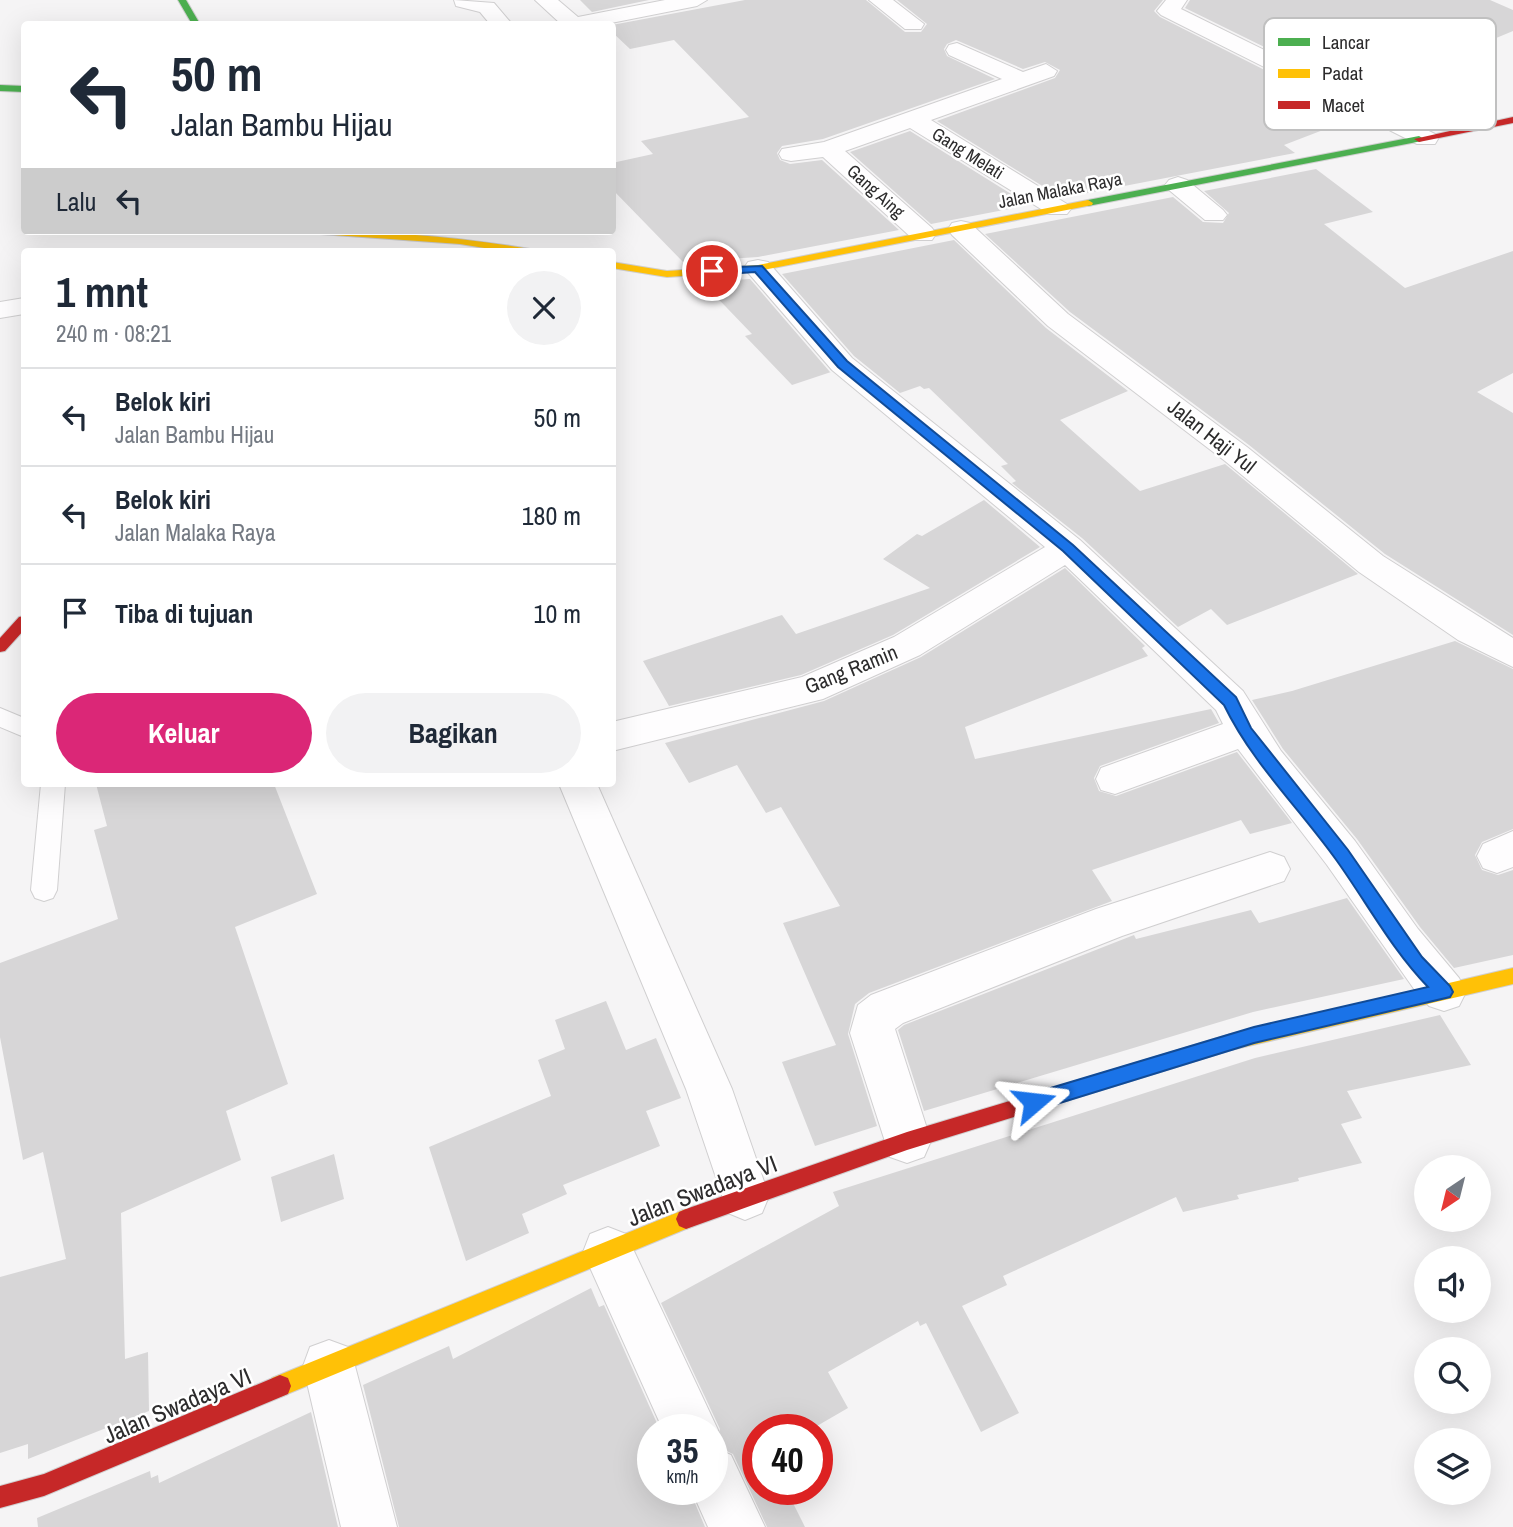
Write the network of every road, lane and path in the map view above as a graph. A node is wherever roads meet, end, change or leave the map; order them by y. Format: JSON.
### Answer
{"nodes":[{"id":1,"x":182,"y":0,"type":"edge"},
{"id":2,"x":545,"y":0,"type":"edge"},
{"id":3,"x":697,"y":0,"type":"edge"},
{"id":4,"x":879,"y":0,"type":"edge"},
{"id":5,"x":463,"y":2,"type":"edge"},
{"id":6,"x":1172,"y":6,"type":"edge"},
{"id":7,"x":194,"y":21,"type":"edge"},
{"id":8,"x":499,"y":21,"type":"edge"},
{"id":9,"x":570,"y":21,"type":"edge"},
{"id":10,"x":589,"y":21,"type":"edge"},
{"id":11,"x":914,"y":24,"type":"dead end"},
{"id":12,"x":957,"y":50,"type":"dead end"},
{"id":13,"x":1264,"y":55,"type":"edge"},
{"id":14,"x":1046,"y":71,"type":"dead end"},
{"id":15,"x":1021,"y":79,"type":"junction"},
{"id":16,"x":0,"y":88,"type":"edge"},
{"id":17,"x":21,"y":89,"type":"edge"},
{"id":18,"x":913,"y":119,"type":"junction"},
{"id":19,"x":1409,"y":130,"type":"edge"},
{"id":20,"x":1467,"y":130,"type":"edge"},
{"id":21,"x":1426,"y":139,"type":"junction"},
{"id":22,"x":828,"y":149,"type":"junction"},
{"id":23,"x":791,"y":154,"type":"dead end"},
{"id":24,"x":1178,"y":186,"type":"junction"},
{"id":25,"x":1058,"y":209,"type":"junction"},
{"id":26,"x":1214,"y":215,"type":"dead end"},
{"id":27,"x":961,"y":229,"type":"junction"},
{"id":28,"x":923,"y":234,"type":"junction"},
{"id":29,"x":336,"y":235,"type":"edge"},
{"id":30,"x":505,"y":248,"type":"edge"},
{"id":31,"x":616,"y":266,"type":"edge"},
{"id":32,"x":758,"y":268,"type":"junction"},
{"id":33,"x":21,"y":306,"type":"edge"},
{"id":34,"x":0,"y":310,"type":"edge"},
{"id":35,"x":1068,"y":548,"type":"junction"},
{"id":36,"x":21,"y":624,"type":"edge"},
{"id":37,"x":0,"y":647,"type":"edge"},
{"id":38,"x":1513,"y":654,"type":"edge"},
{"id":39,"x":0,"y":717,"type":"edge"},
{"id":40,"x":21,"y":727,"type":"edge"},
{"id":41,"x":1244,"y":731,"type":"junction"},
{"id":42,"x":616,"y":736,"type":"edge"},
{"id":43,"x":1115,"y":779,"type":"dead end"},
{"id":44,"x":52,"y":787,"type":"edge"},
{"id":45,"x":579,"y":787,"type":"edge"},
{"id":46,"x":1270,"y":869,"type":"dead end"},
{"id":47,"x":44,"y":890,"type":"dead end"},
{"id":48,"x":1513,"y":976,"type":"edge"},
{"id":49,"x":1444,"y":992,"type":"junction"},
{"id":50,"x":907,"y":1141,"type":"junction"},
{"id":51,"x":745,"y":1196,"type":"junction"},
{"id":52,"x":608,"y":1252,"type":"junction"},
{"id":53,"x":329,"y":1366,"type":"junction"},
{"id":54,"x":684,"y":1414,"type":"edge"},
{"id":55,"x":0,"y":1497,"type":"edge"},
{"id":56,"x":727,"y":1505,"type":"edge"},
{"id":57,"x":369,"y":1527,"type":"edge"},
{"id":58,"x":737,"y":1527,"type":"edge"}],
"edges":[{"from":1,"to":7,"type":"street"},
{"from":2,"to":9,"type":"street"},
{"from":3,"to":10,"type":"street"},
{"from":4,"to":11,"type":"street"},
{"from":5,"to":8,"type":"street"},
{"from":6,"to":13,"type":"street"},
{"from":12,"to":15,"type":"street"},
{"from":14,"to":15,"type":"street"},
{"from":15,"to":18,"type":"street"},
{"from":16,"to":17,"type":"street"},
{"from":18,"to":22,"type":"street"},
{"from":18,"to":25,"type":"street","name":"Gang Melati"},
{"from":19,"to":21,"type":"street"},
{"from":20,"to":21,"type":"street","name":"Jalan Malaka Raya"},
{"from":21,"to":24,"type":"street","name":"Jalan Malaka Raya"},
{"from":22,"to":23,"type":"street"},
{"from":22,"to":28,"type":"street","name":"Gang Aing"},
{"from":24,"to":25,"type":"street","name":"Jalan Malaka Raya"},
{"from":24,"to":26,"type":"street"},
{"from":25,"to":27,"type":"street","name":"Jalan Malaka Raya"},
{"from":27,"to":28,"type":"street","name":"Jalan Malaka Raya"},
{"from":27,"to":38,"type":"street","name":"Jalan Haji Yul"},
{"from":28,"to":32,"type":"street","name":"Jalan Malaka Raya"},
{"from":29,"to":30,"type":"street"},
{"from":31,"to":32,"type":"street","name":"Jalan Malaka Raya"},
{"from":32,"to":35,"type":"street"},
{"from":33,"to":34,"type":"street"},
{"from":35,"to":41,"type":"street"},
{"from":35,"to":42,"type":"street","name":"Gang Ramin"},
{"from":36,"to":37,"type":"street"},
{"from":39,"to":40,"type":"lane"},
{"from":41,"to":43,"type":"street"},
{"from":41,"to":49,"type":"street"},
{"from":44,"to":47,"type":"lane"},
{"from":45,"to":51,"type":"street"},
{"from":46,"to":50,"type":"street"},
{"from":48,"to":49,"type":"street","name":"Jalan Swadaya VI"},
{"from":49,"to":50,"type":"street","name":"Jalan Swadaya VI"},
{"from":50,"to":51,"type":"street","name":"Jalan Swadaya VI"},
{"from":51,"to":52,"type":"street","name":"Jalan Swadaya VI"},
{"from":52,"to":53,"type":"street","name":"Jalan Swadaya VI"},
{"from":52,"to":54,"type":"street"},
{"from":53,"to":55,"type":"street","name":"Jalan Swadaya VI"},
{"from":53,"to":57,"type":"street"},
{"from":56,"to":58,"type":"street"}]}
